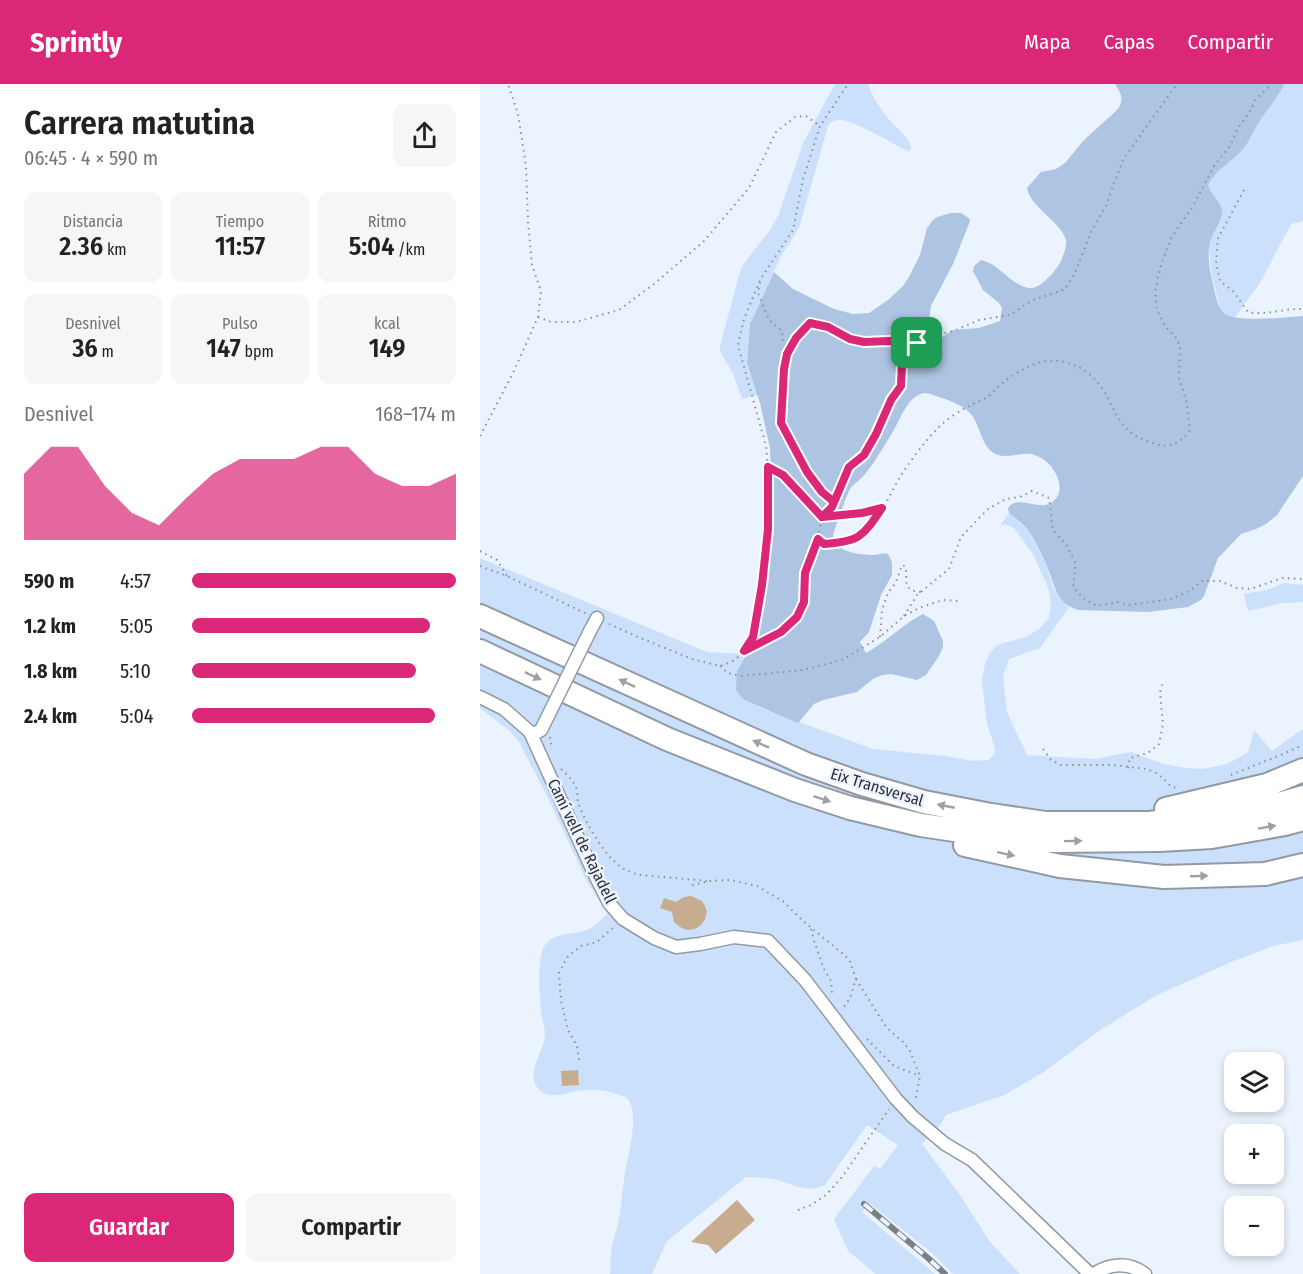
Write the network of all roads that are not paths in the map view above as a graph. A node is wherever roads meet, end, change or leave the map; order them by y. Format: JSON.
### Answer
{"nodes":[{"id":1,"x":480,"y":616,"type":"edge"},
{"id":2,"x":597,"y":618,"type":"road end"},
{"id":3,"x":480,"y":651,"type":"edge"},
{"id":4,"x":480,"y":697,"type":"edge"},
{"id":5,"x":536,"y":733,"type":"junction"},
{"id":6,"x":1303,"y":770,"type":"edge"},
{"id":7,"x":1303,"y":797,"type":"edge"},
{"id":8,"x":850,"y":808,"type":"junction"},
{"id":9,"x":1303,"y":819,"type":"edge"},
{"id":10,"x":1045,"y":824,"type":"junction"},
{"id":11,"x":1303,"y":865,"type":"edge"},
{"id":12,"x":1092,"y":1274,"type":"edge"},
{"id":13,"x":1145,"y":1274,"type":"edge"}],
"edges":[{"from":10,"to":1,"type":"highway","name":"Eix Transversal","one_way":true},
{"from":2,"to":5,"type":"street","bridge":true},
{"from":3,"to":8,"type":"highway","name":"Eix Transversal","one_way":true},
{"from":4,"to":5,"type":"street","name":"Camí vell de Rajadell"},
{"from":5,"to":12,"type":"street","name":"Camí vell de Rajadell"},
{"from":6,"to":10,"type":"highway"},
{"from":7,"to":10,"type":"highway","name":"Eix Transversal"},
{"from":8,"to":9,"type":"highway","name":"Eix Transversal","one_way":true},
{"from":8,"to":11,"type":"highway","one_way":true},
{"from":12,"to":13,"type":"street"}]}
